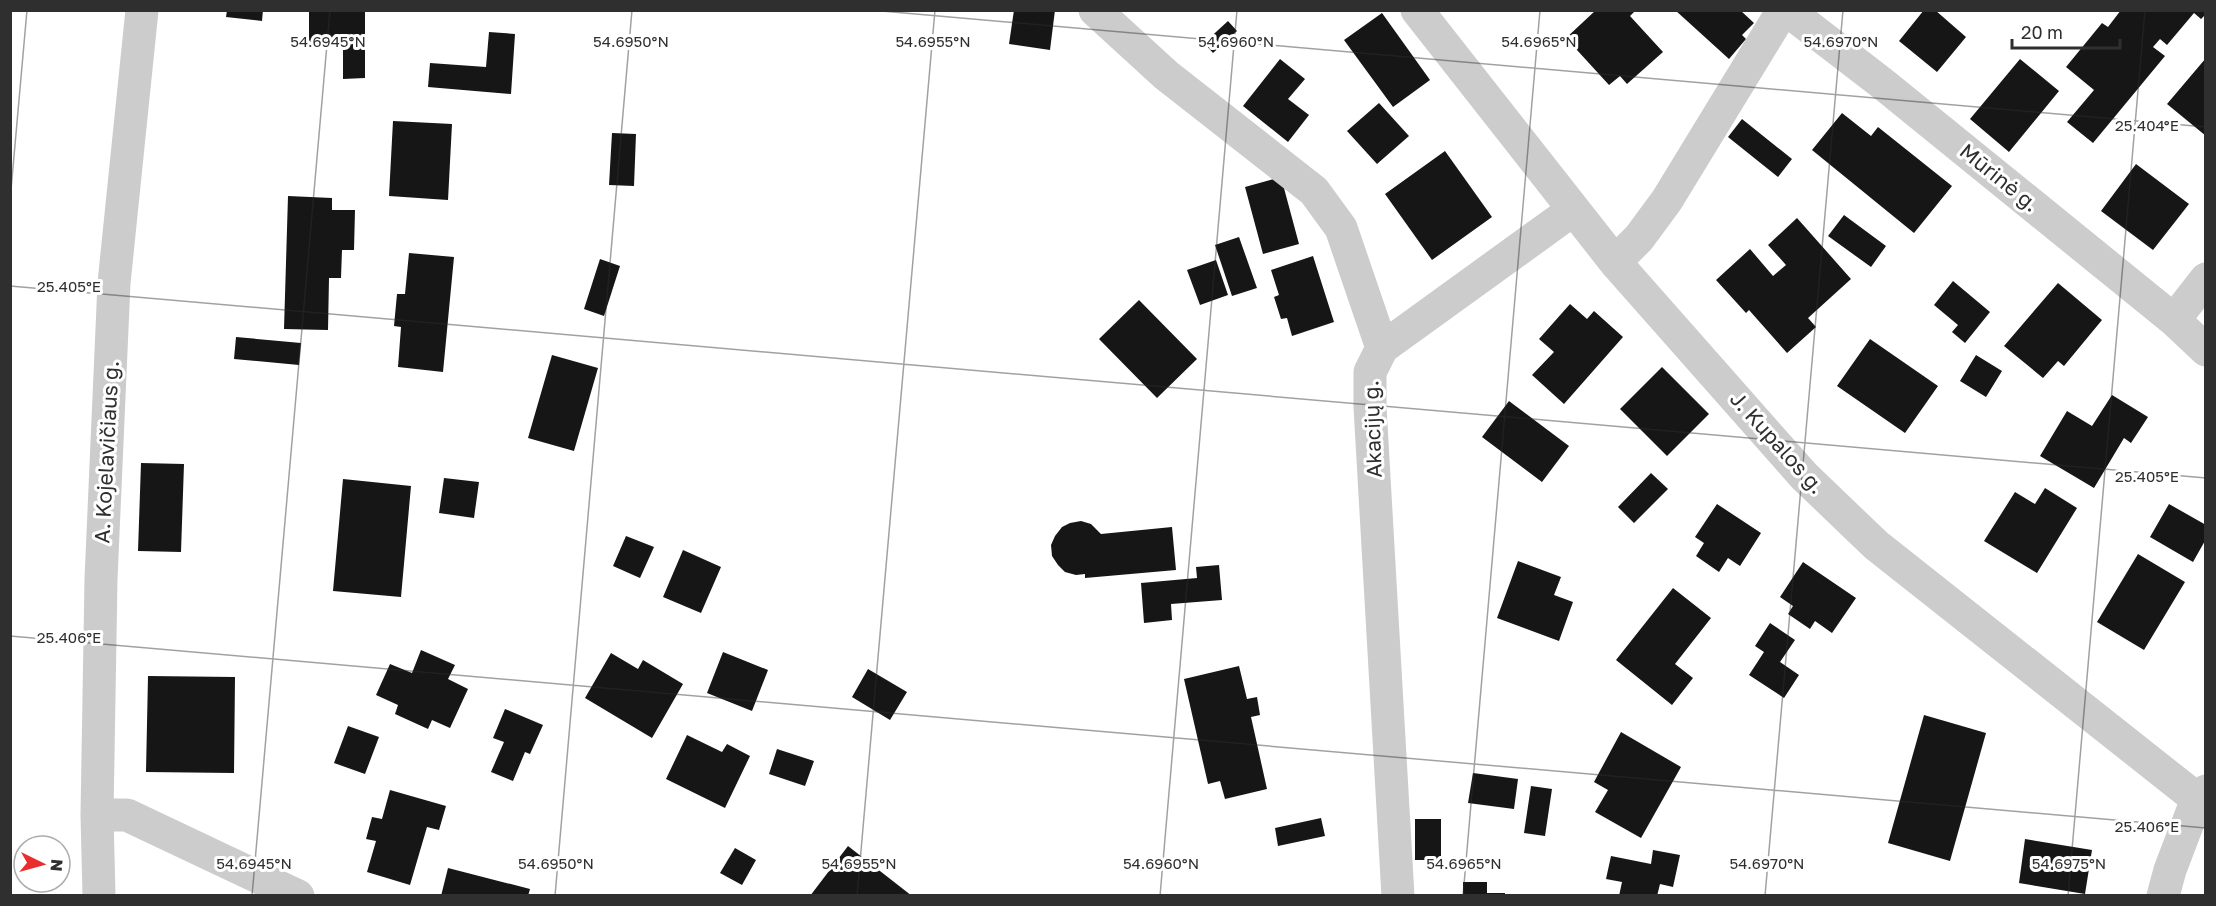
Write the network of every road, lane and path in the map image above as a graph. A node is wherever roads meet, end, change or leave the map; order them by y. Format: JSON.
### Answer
{"nodes":[{"id":1,"x":142,"y":10,"type":"edge"},
{"id":2,"x":1095,"y":10,"type":"edge"},
{"id":3,"x":1417,"y":10,"type":"edge"},
{"id":4,"x":1783,"y":10,"type":"edge"},
{"id":5,"x":1787,"y":10,"type":"edge"},
{"id":6,"x":1573,"y":210,"type":"junction"},
{"id":7,"x":1615,"y":262,"type":"junction"},
{"id":8,"x":2205,"y":279,"type":"edge"},
{"id":9,"x":2174,"y":320,"type":"junction"},
{"id":10,"x":1382,"y":348,"type":"junction"},
{"id":11,"x":2205,"y":350,"type":"edge"},
{"id":12,"x":2203,"y":798,"type":"edge"},
{"id":13,"x":97,"y":815,"type":"junction"},
{"id":14,"x":99,"y":896,"type":"edge"},
{"id":15,"x":298,"y":896,"type":"edge"},
{"id":16,"x":1398,"y":896,"type":"edge"},
{"id":17,"x":2163,"y":896,"type":"edge"}],
"edges":[{"from":1,"to":13,"type":"street","name":"A. Kojelavičiaus g."},
{"from":2,"to":10,"type":"street"},
{"from":3,"to":6,"type":"street","name":"J. Kupalos g."},
{"from":4,"to":7,"type":"street"},
{"from":5,"to":9,"type":"street","name":"Mūrinė g."},
{"from":6,"to":7,"type":"street","name":"J. Kupalos g."},
{"from":6,"to":10,"type":"street"},
{"from":7,"to":12,"type":"street","name":"J. Kupalos g."},
{"from":8,"to":9,"type":"street"},
{"from":9,"to":11,"type":"street","name":"Mūrinė g."},
{"from":10,"to":16,"type":"street","name":"Akacijų g."},
{"from":12,"to":17,"type":"street"},
{"from":13,"to":14,"type":"street","name":"A. Kojelavičiaus g."},
{"from":13,"to":15,"type":"street"}]}
